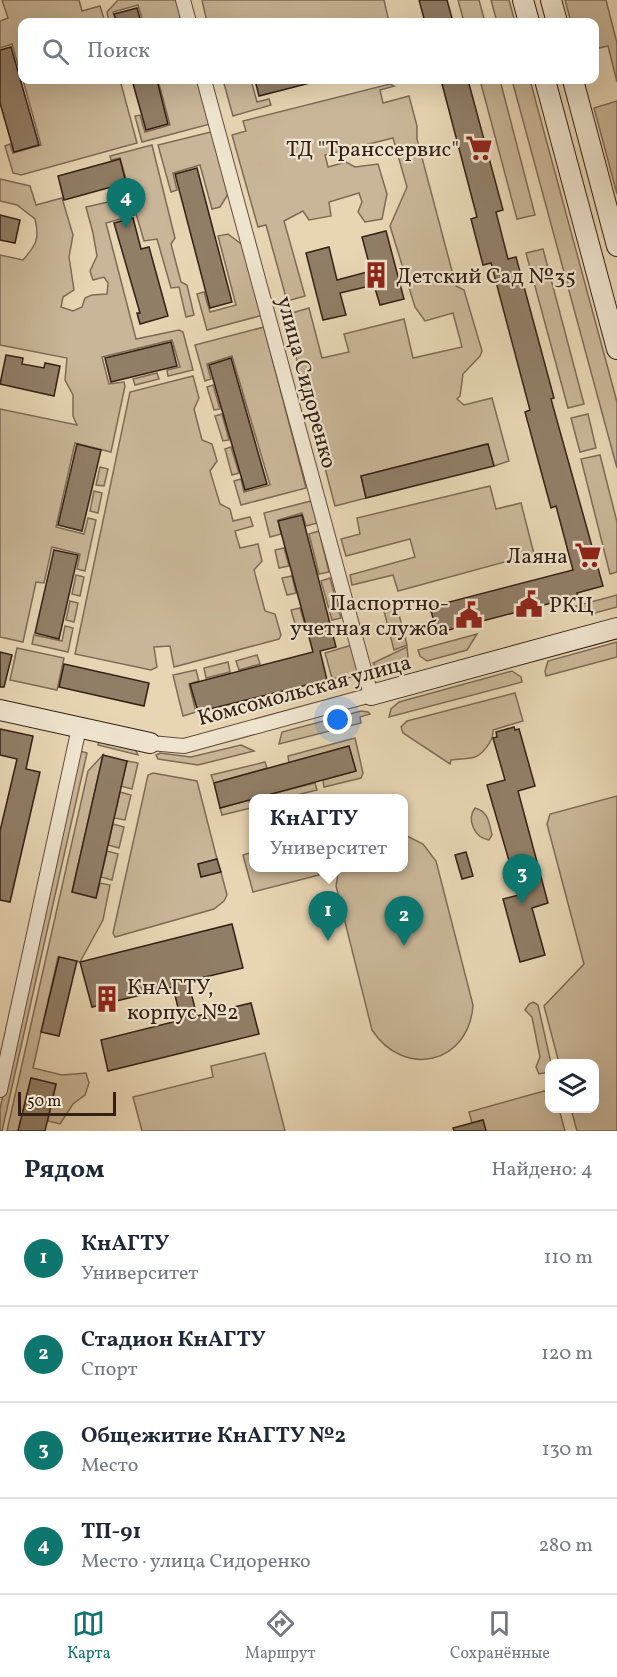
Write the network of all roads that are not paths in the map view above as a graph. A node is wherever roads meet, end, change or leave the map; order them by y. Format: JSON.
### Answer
{"nodes":[{"id":1,"x":183,"y":0,"type":"edge"},
{"id":2,"x":524,"y":0,"type":"edge"},
{"id":3,"x":551,"y":0,"type":"edge"},
{"id":4,"x":188,"y":18,"type":"edge"},
{"id":5,"x":529,"y":18,"type":"edge"},
{"id":6,"x":556,"y":18,"type":"edge"},
{"id":7,"x":205,"y":84,"type":"edge"},
{"id":8,"x":546,"y":84,"type":"edge"},
{"id":9,"x":574,"y":84,"type":"edge"},
{"id":10,"x":610,"y":221,"type":"junction"},
{"id":11,"x":584,"y":228,"type":"junction"},
{"id":12,"x":617,"y":246,"type":"edge"},
{"id":13,"x":617,"y":252,"type":"edge"},
{"id":14,"x":593,"y":258,"type":"junction"},
{"id":15,"x":617,"y":349,"type":"edge"},
{"id":16,"x":617,"y":628,"type":"edge"},
{"id":17,"x":371,"y":695,"type":"junction"},
{"id":18,"x":0,"y":710,"type":"edge"},
{"id":19,"x":80,"y":728,"type":"junction"},
{"id":20,"x":150,"y":743,"type":"joint"},
{"id":21,"x":0,"y":1090,"type":"edge"}],
"edges":[{"from":1,"to":4,"type":"street"},
{"from":2,"to":5,"type":"main road"},
{"from":3,"to":6,"type":"main road"},
{"from":7,"to":17,"type":"street","name":"улица Сидоренко"},
{"from":8,"to":11,"type":"main road"},
{"from":9,"to":10,"type":"main road"},
{"from":10,"to":11,"type":"main road"},
{"from":10,"to":12,"type":"main road"},
{"from":11,"to":14,"type":"main road"},
{"from":13,"to":14,"type":"main road"},
{"from":14,"to":15,"type":"main road"},
{"from":16,"to":17,"type":"main road","name":"Комсомольская улица"},
{"from":17,"to":20,"type":"street","name":"Комсомольская улица"},
{"from":18,"to":19,"type":"main road","name":"Комсомольская улица"},
{"from":19,"to":20,"type":"main road","name":"Комсомольская улица"},
{"from":19,"to":21,"type":"street"}]}
